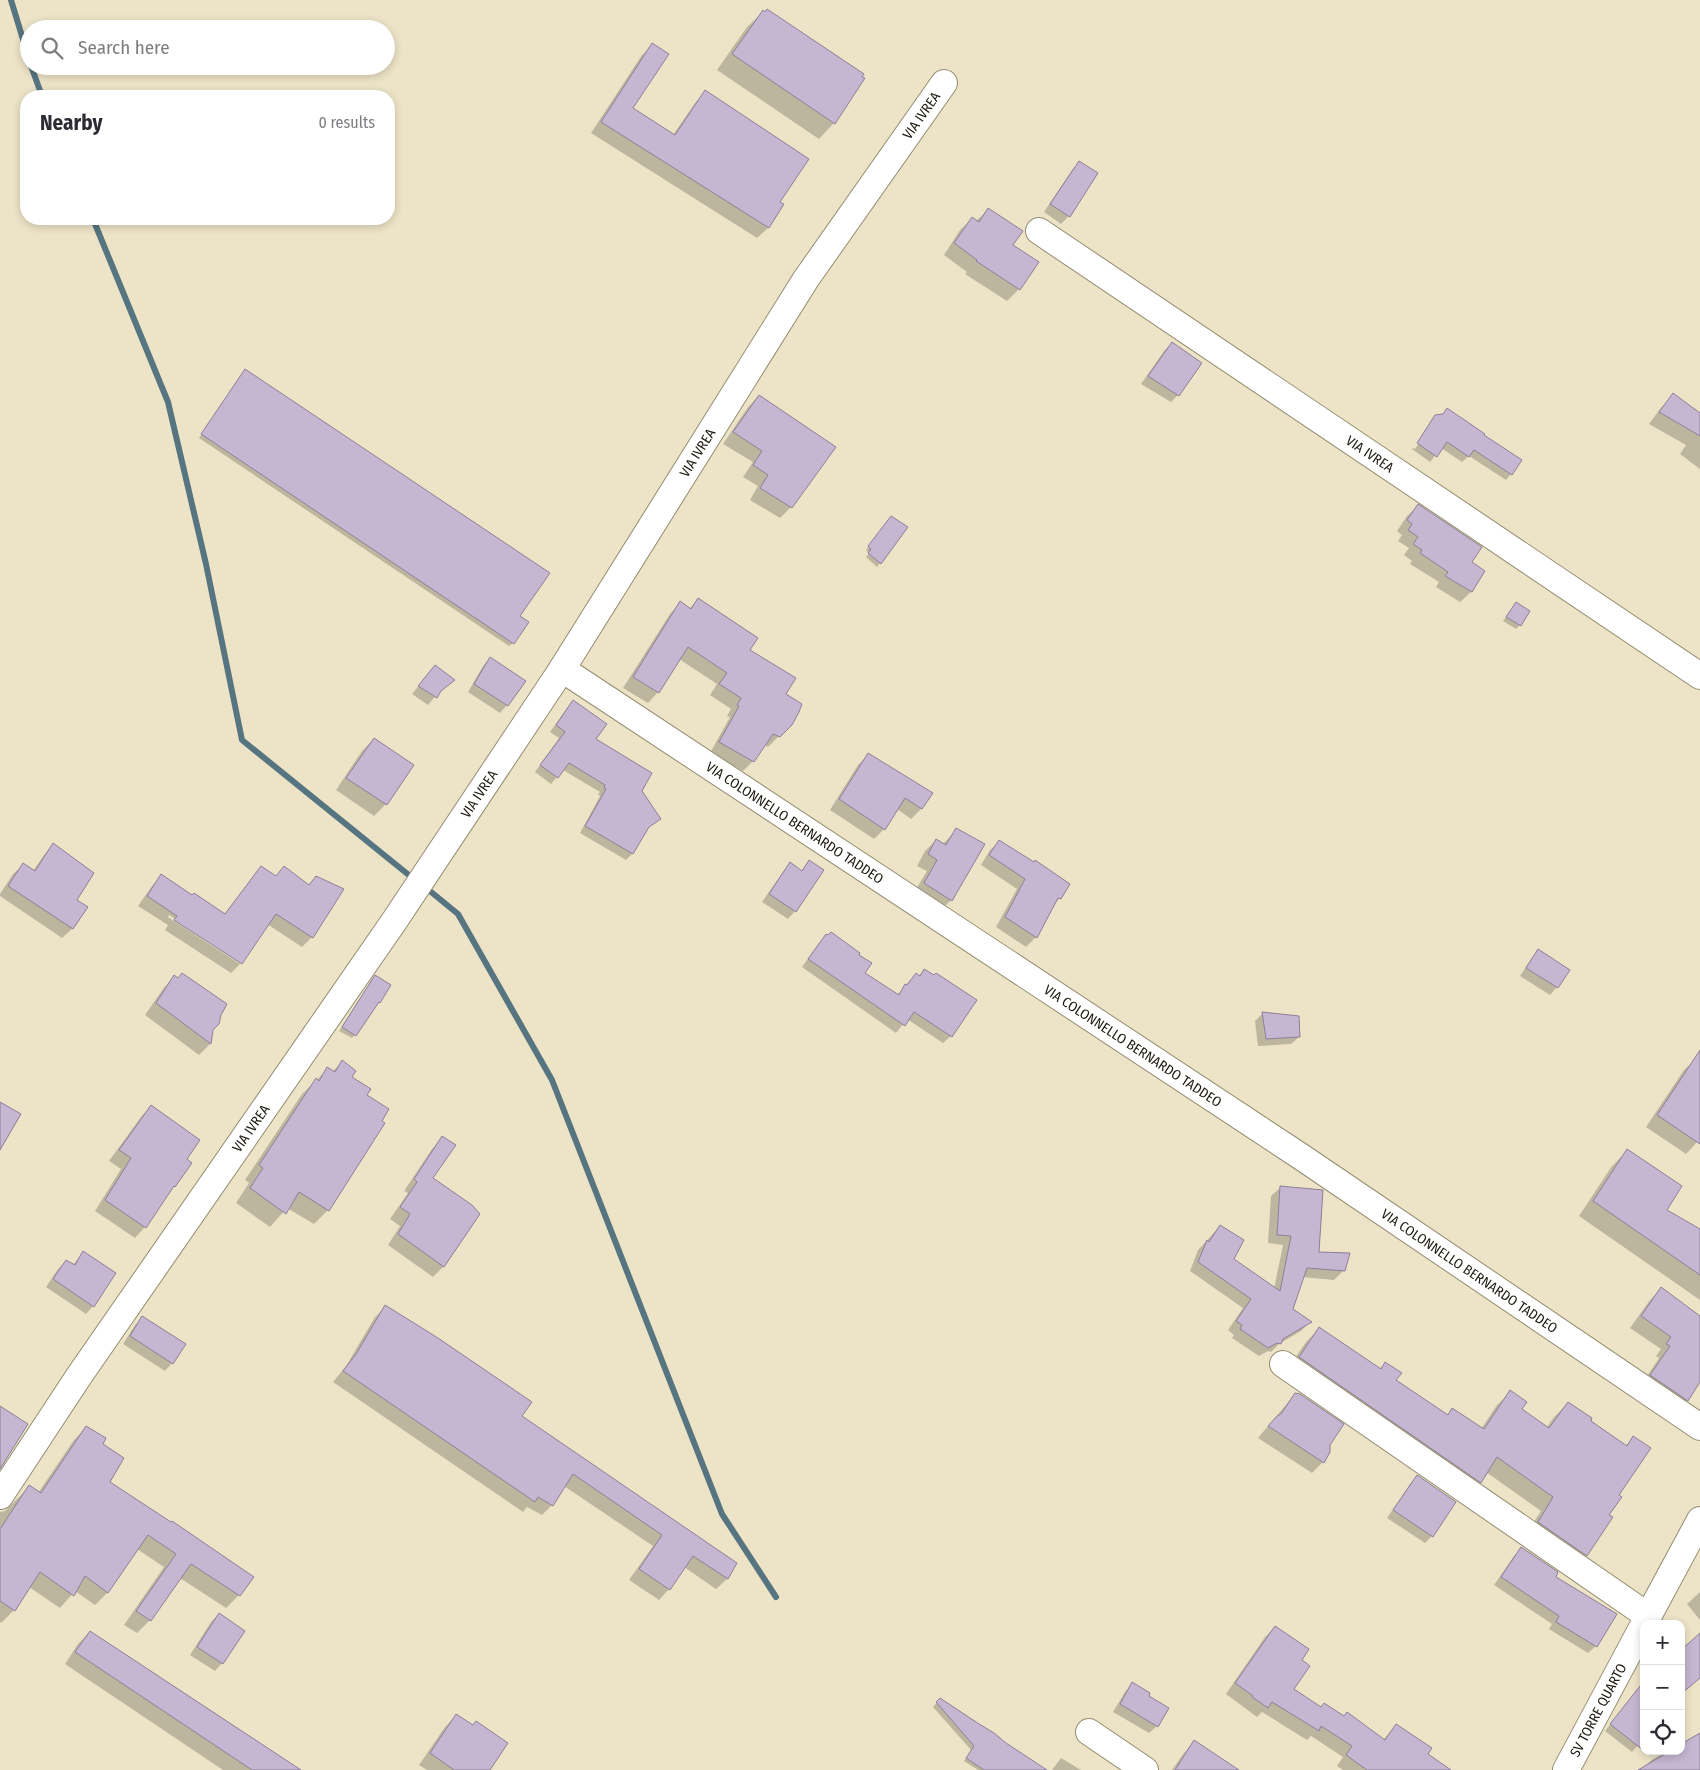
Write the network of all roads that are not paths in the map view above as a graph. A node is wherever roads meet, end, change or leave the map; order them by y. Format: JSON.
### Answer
{"nodes":[{"id":1,"x":944,"y":83,"type":"dead end"},
{"id":2,"x":1039,"y":231,"type":"dead end"},
{"id":3,"x":562,"y":668,"type":"junction"},
{"id":4,"x":1700,"y":676,"type":"edge"},
{"id":5,"x":1283,"y":1364,"type":"dead end"},
{"id":6,"x":1700,"y":1427,"type":"edge"},
{"id":7,"x":0,"y":1496,"type":"edge"},
{"id":8,"x":1700,"y":1520,"type":"edge"},
{"id":9,"x":1644,"y":1620,"type":"edge"},
{"id":10,"x":1646,"y":1620,"type":"edge"},
{"id":11,"x":1640,"y":1630,"type":"edge"},
{"id":12,"x":1089,"y":1732,"type":"dead end"},
{"id":13,"x":1145,"y":1770,"type":"edge"},
{"id":14,"x":1566,"y":1770,"type":"edge"}],
"edges":[{"from":1,"to":3,"type":"street","name":"VIA IVREA"},
{"from":2,"to":4,"type":"street","name":"VIA IVREA"},
{"from":3,"to":6,"type":"street","name":"VIA COLONNELLO BERNARDO TADDEO"},
{"from":3,"to":7,"type":"street","name":"VIA IVREA"},
{"from":5,"to":9,"type":"street"},
{"from":8,"to":10,"type":"street","name":"SV TORRE QUARTO"},
{"from":11,"to":14,"type":"street","name":"SV TORRE QUARTO"},
{"from":12,"to":13,"type":"street"}]}
